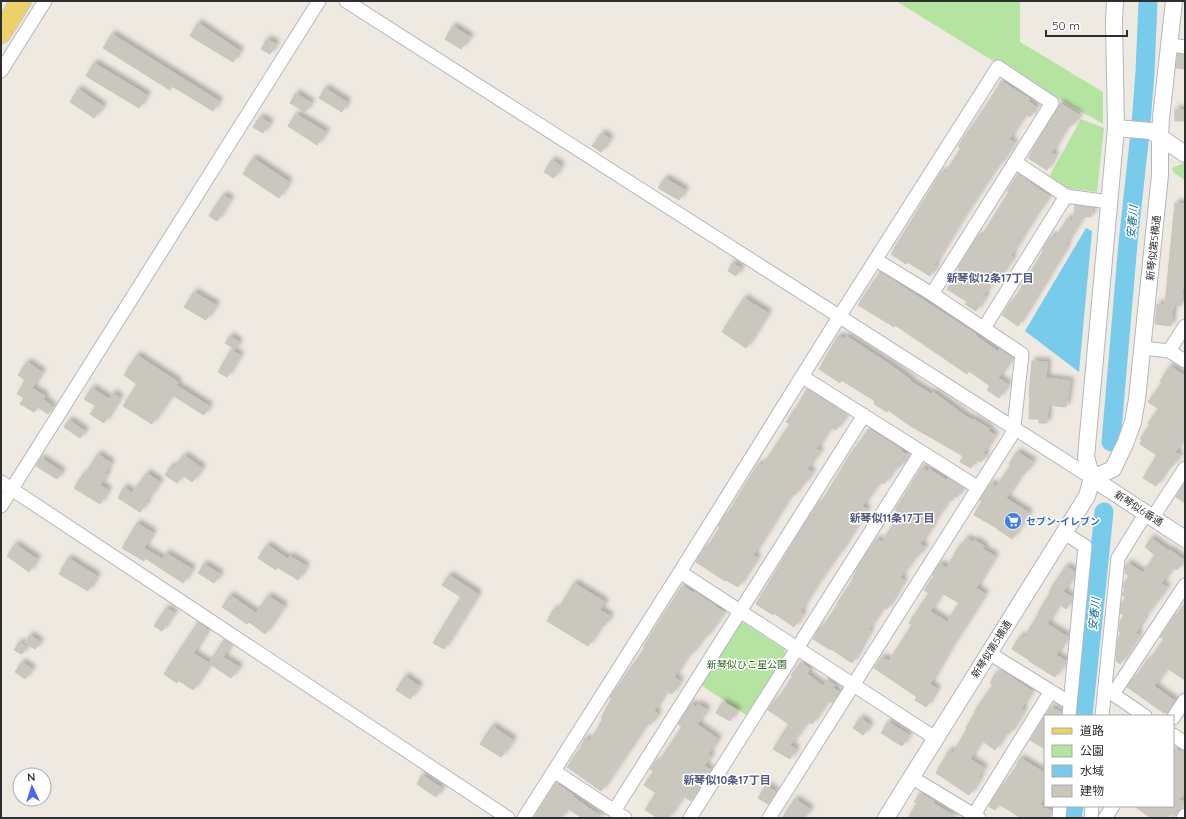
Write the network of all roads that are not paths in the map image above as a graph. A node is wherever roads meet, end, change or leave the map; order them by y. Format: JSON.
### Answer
{"nodes":[{"id":1,"x":21,"y":1,"type":"edge"},
{"id":2,"x":45,"y":1,"type":"edge"},
{"id":3,"x":319,"y":1,"type":"edge"},
{"id":4,"x":346,"y":1,"type":"edge"},
{"id":5,"x":1115,"y":1,"type":"edge"},
{"id":6,"x":1174,"y":1,"type":"edge"},
{"id":7,"x":1,"y":33,"type":"edge"},
{"id":8,"x":1178,"y":46,"type":"edge"},
{"id":9,"x":1,"y":71,"type":"edge"},
{"id":10,"x":1121,"y":129,"type":"junction"},
{"id":11,"x":1156,"y":135,"type":"junction"},
{"id":12,"x":1185,"y":154,"type":"edge"},
{"id":13,"x":1015,"y":162,"type":"junction"},
{"id":14,"x":1066,"y":196,"type":"junction"},
{"id":15,"x":1109,"y":202,"type":"junction"},
{"id":16,"x":876,"y":260,"type":"junction"},
{"id":17,"x":932,"y":294,"type":"junction"},
{"id":18,"x":839,"y":317,"type":"junction"},
{"id":19,"x":1185,"y":326,"type":"edge"},
{"id":20,"x":984,"y":328,"type":"junction"},
{"id":21,"x":1143,"y":348,"type":"junction"},
{"id":22,"x":1169,"y":351,"type":"junction"},
{"id":23,"x":1185,"y":361,"type":"edge"},
{"id":24,"x":803,"y":377,"type":"junction"},
{"id":25,"x":864,"y":415,"type":"junction"},
{"id":26,"x":1014,"y":428,"type":"junction"},
{"id":27,"x":922,"y":452,"type":"junction"},
{"id":28,"x":1185,"y":468,"type":"edge"},
{"id":29,"x":1092,"y":478,"type":"junction"},
{"id":30,"x":6,"y":486,"type":"edge"},
{"id":31,"x":977,"y":487,"type":"junction"},
{"id":32,"x":1,"y":506,"type":"edge"},
{"id":33,"x":1149,"y":515,"type":"junction"},
{"id":34,"x":1064,"y":533,"type":"junction"},
{"id":35,"x":1185,"y":539,"type":"edge"},
{"id":36,"x":680,"y":572,"type":"junction"},
{"id":37,"x":1185,"y":585,"type":"edge"},
{"id":38,"x":740,"y":610,"type":"junction"},
{"id":39,"x":797,"y":648,"type":"junction"},
{"id":40,"x":989,"y":653,"type":"junction"},
{"id":41,"x":853,"y":685,"type":"junction"},
{"id":42,"x":1051,"y":691,"type":"junction"},
{"id":43,"x":1109,"y":691,"type":"junction"},
{"id":44,"x":1185,"y":700,"type":"edge"},
{"id":45,"x":1070,"y":702,"type":"junction"},
{"id":46,"x":1069,"y":715,"type":"edge"},
{"id":47,"x":1102,"y":715,"type":"edge"},
{"id":48,"x":1144,"y":715,"type":"edge"},
{"id":49,"x":1174,"y":716,"type":"edge"},
{"id":50,"x":1174,"y":736,"type":"edge"},
{"id":51,"x":936,"y":738,"type":"junction"},
{"id":52,"x":1185,"y":743,"type":"edge"},
{"id":53,"x":554,"y":771,"type":"junction"},
{"id":54,"x":911,"y":777,"type":"junction"},
{"id":55,"x":1060,"y":807,"type":"edge"},
{"id":56,"x":1092,"y":807,"type":"edge"},
{"id":57,"x":1112,"y":807,"type":"edge"},
{"id":58,"x":614,"y":811,"type":"junction"},
{"id":59,"x":1185,"y":815,"type":"edge"},
{"id":60,"x":975,"y":817,"type":"edge"},
{"id":61,"x":508,"y":818,"type":"edge"},
{"id":62,"x":524,"y":818,"type":"edge"},
{"id":63,"x":625,"y":818,"type":"edge"},
{"id":64,"x":690,"y":818,"type":"edge"},
{"id":65,"x":769,"y":818,"type":"edge"},
{"id":66,"x":886,"y":818,"type":"edge"},
{"id":67,"x":1059,"y":818,"type":"edge"},
{"id":68,"x":1091,"y":818,"type":"edge"},
{"id":69,"x":1105,"y":818,"type":"edge"},
{"id":70,"x":1183,"y":818,"type":"edge"}],
"edges":[{"from":1,"to":7,"type":"main road"},
{"from":2,"to":9,"type":"street"},
{"from":3,"to":30,"type":"street"},
{"from":4,"to":18,"type":"street"},
{"from":5,"to":10,"type":"street"},
{"from":6,"to":8,"type":"street","name":"新琴似第5横通"},
{"from":8,"to":11,"type":"street","name":"新琴似第5横通"},
{"from":10,"to":11,"type":"street"},
{"from":10,"to":15,"type":"street"},
{"from":11,"to":12,"type":"street"},
{"from":11,"to":21,"type":"street","name":"新琴似第5横通"},
{"from":13,"to":14,"type":"street"},
{"from":13,"to":16,"type":"street"},
{"from":13,"to":17,"type":"street"},
{"from":14,"to":15,"type":"street"},
{"from":14,"to":20,"type":"street"},
{"from":15,"to":29,"type":"street"},
{"from":16,"to":17,"type":"street"},
{"from":16,"to":18,"type":"street"},
{"from":17,"to":20,"type":"street"},
{"from":18,"to":24,"type":"street"},
{"from":18,"to":26,"type":"street"},
{"from":19,"to":22,"type":"street"},
{"from":20,"to":26,"type":"street"},
{"from":21,"to":22,"type":"street"},
{"from":21,"to":29,"type":"street","name":"新琴似第5横通"},
{"from":22,"to":23,"type":"street"},
{"from":24,"to":25,"type":"street"},
{"from":24,"to":36,"type":"street"},
{"from":25,"to":27,"type":"street"},
{"from":25,"to":38,"type":"street"},
{"from":26,"to":29,"type":"street"},
{"from":26,"to":31,"type":"street"},
{"from":27,"to":31,"type":"street"},
{"from":27,"to":39,"type":"street"},
{"from":28,"to":33,"type":"street"},
{"from":29,"to":33,"type":"street","name":"新琴似6番通"},
{"from":29,"to":34,"type":"street","name":"新琴似第5横通"},
{"from":30,"to":32,"type":"street"},
{"from":30,"to":61,"type":"street"},
{"from":31,"to":41,"type":"street"},
{"from":33,"to":35,"type":"street","name":"新琴似6番通"},
{"from":33,"to":43,"type":"street"},
{"from":34,"to":40,"type":"street","name":"新琴似第5横通"},
{"from":34,"to":45,"type":"street"},
{"from":36,"to":38,"type":"street"},
{"from":36,"to":53,"type":"street"},
{"from":37,"to":43,"type":"street"},
{"from":38,"to":39,"type":"street"},
{"from":38,"to":58,"type":"street"},
{"from":39,"to":41,"type":"street"},
{"from":39,"to":64,"type":"street"},
{"from":40,"to":42,"type":"street"},
{"from":40,"to":51,"type":"street","name":"新琴似第5横通"},
{"from":41,"to":51,"type":"street"},
{"from":41,"to":65,"type":"street"},
{"from":42,"to":45,"type":"street"},
{"from":42,"to":60,"type":"street"},
{"from":43,"to":47,"type":"street"},
{"from":43,"to":48,"type":"street"},
{"from":44,"to":49,"type":"street"},
{"from":45,"to":46,"type":"street"},
{"from":50,"to":52,"type":"street"},
{"from":51,"to":54,"type":"street","name":"新琴似第5横通"},
{"from":53,"to":58,"type":"street"},
{"from":53,"to":62,"type":"street"},
{"from":54,"to":60,"type":"street"},
{"from":54,"to":66,"type":"street","name":"新琴似第5横通"},
{"from":55,"to":67,"type":"street"},
{"from":56,"to":68,"type":"street"},
{"from":57,"to":69,"type":"street"},
{"from":58,"to":63,"type":"street"},
{"from":59,"to":70,"type":"street"}]}
